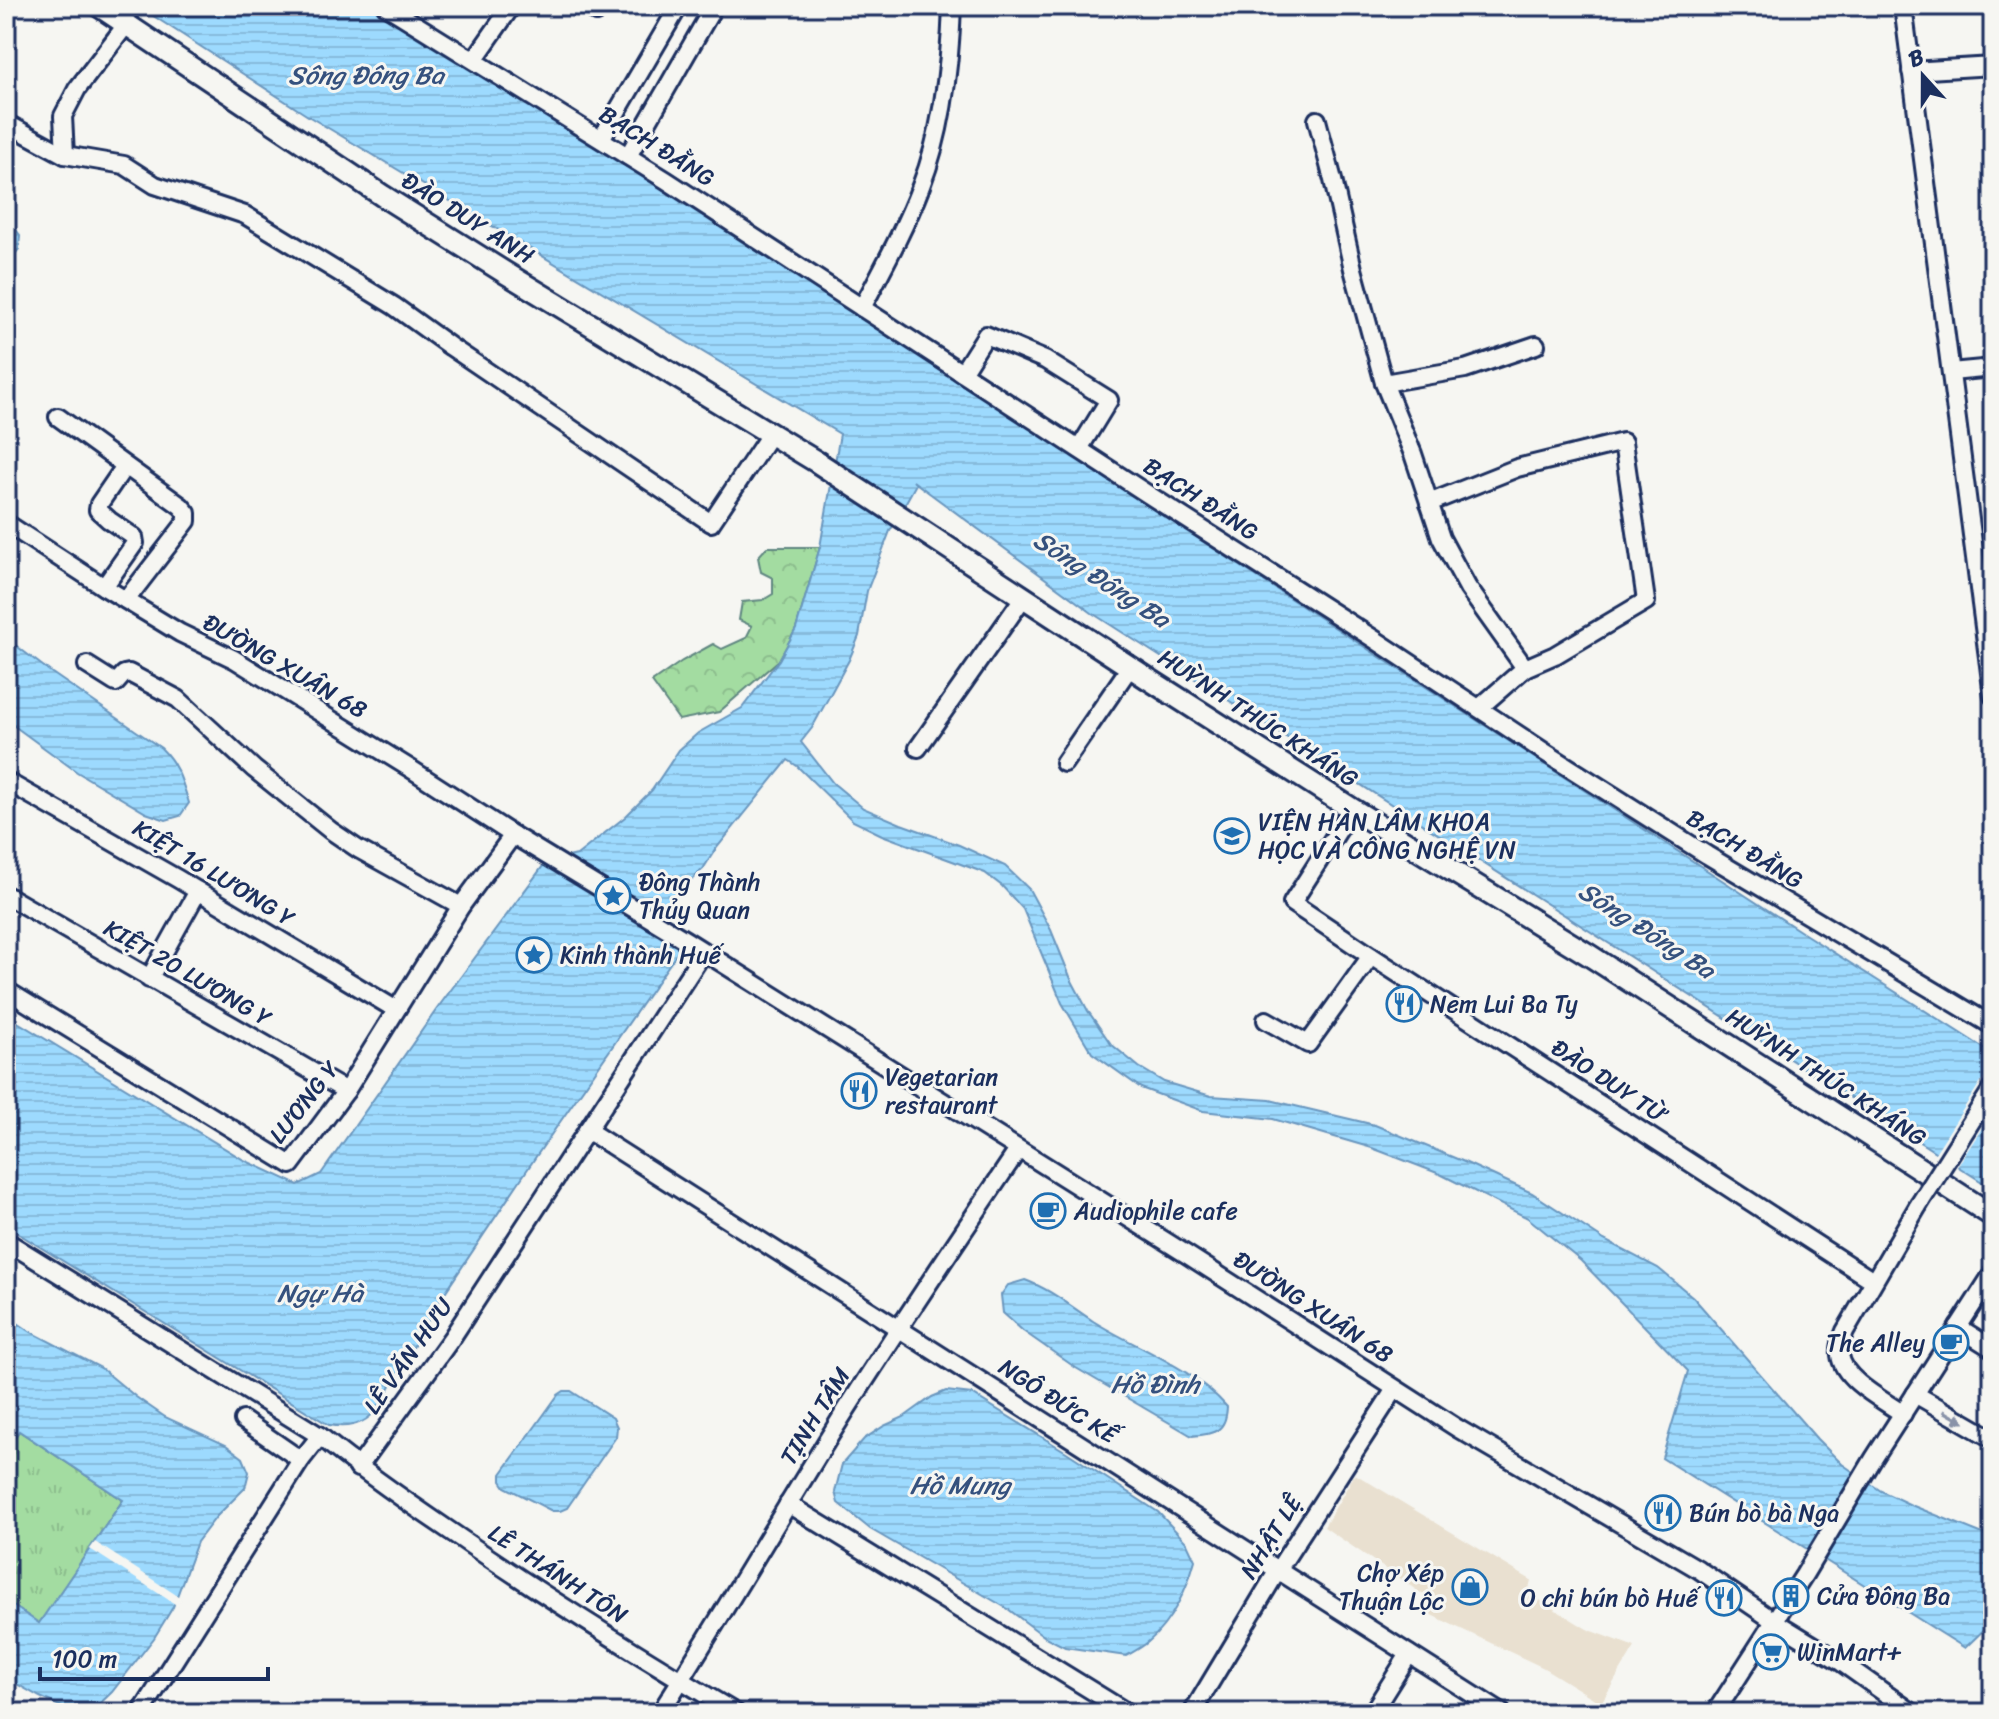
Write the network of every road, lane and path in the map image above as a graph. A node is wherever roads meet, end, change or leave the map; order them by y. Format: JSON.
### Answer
{"nodes":[{"id":1,"x":99,"y":6,"type":"edge"},
{"id":2,"x":679,"y":6,"type":"edge"},
{"id":3,"x":714,"y":6,"type":"edge"},
{"id":4,"x":952,"y":6,"type":"edge"},
{"id":5,"x":1903,"y":6,"type":"edge"},
{"id":6,"x":511,"y":7,"type":"edge"},
{"id":7,"x":396,"y":9,"type":"edge"},
{"id":8,"x":126,"y":25,"type":"junction"},
{"id":9,"x":474,"y":60,"type":"junction"},
{"id":10,"x":1993,"y":66,"type":"edge"},
{"id":11,"x":1911,"y":71,"type":"junction"},
{"id":12,"x":1317,"y":120,"type":"dead end"},
{"id":13,"x":6,"y":123,"type":"edge"},
{"id":14,"x":601,"y":139,"type":"junction"},
{"id":15,"x":65,"y":155,"type":"junction"},
{"id":16,"x":628,"y":156,"type":"junction"},
{"id":17,"x":862,"y":308,"type":"junction"},
{"id":18,"x":1536,"y":345,"type":"dead end"},
{"id":19,"x":1993,"y":368,"type":"edge"},
{"id":20,"x":1951,"y":372,"type":"junction"},
{"id":21,"x":962,"y":373,"type":"junction"},
{"id":22,"x":1384,"y":383,"type":"junction"},
{"id":23,"x":58,"y":417,"type":"dead end"},
{"id":24,"x":771,"y":433,"type":"junction"},
{"id":25,"x":1079,"y":449,"type":"junction"},
{"id":26,"x":125,"y":466,"type":"junction"},
{"id":27,"x":1429,"y":503,"type":"junction"},
{"id":28,"x":903,"y":517,"type":"joint"},
{"id":29,"x":6,"y":523,"type":"edge"},
{"id":30,"x":104,"y":587,"type":"junction"},
{"id":31,"x":1023,"y":598,"type":"junction"},
{"id":32,"x":126,"y":600,"type":"junction"},
{"id":33,"x":87,"y":665,"type":"dead end"},
{"id":34,"x":1130,"y":667,"type":"junction"},
{"id":35,"x":1525,"y":668,"type":"junction"},
{"id":36,"x":1993,"y":696,"type":"edge"},
{"id":37,"x":1479,"y":708,"type":"junction"},
{"id":38,"x":918,"y":748,"type":"dead end"},
{"id":39,"x":1064,"y":763,"type":"dead end"},
{"id":40,"x":6,"y":781,"type":"edge"},
{"id":41,"x":1352,"y":809,"type":"junction"},
{"id":42,"x":513,"y":835,"type":"junction"},
{"id":43,"x":198,"y":891,"type":"junction"},
{"id":44,"x":6,"y":895,"type":"edge"},
{"id":45,"x":461,"y":906,"type":"junction"},
{"id":46,"x":703,"y":953,"type":"junction"},
{"id":47,"x":1371,"y":956,"type":"junction"},
{"id":48,"x":149,"y":979,"type":"junction"},
{"id":49,"x":6,"y":990,"type":"edge"},
{"id":50,"x":395,"y":1009,"type":"junction"},
{"id":51,"x":1266,"y":1020,"type":"dead end"},
{"id":52,"x":1993,"y":1026,"type":"edge"},
{"id":53,"x":1993,"y":1087,"type":"edge"},
{"id":54,"x":346,"y":1091,"type":"junction"},
{"id":55,"x":587,"y":1130,"type":"junction"},
{"id":56,"x":1018,"y":1150,"type":"junction"},
{"id":57,"x":1993,"y":1216,"type":"edge"},
{"id":58,"x":6,"y":1241,"type":"edge"},
{"id":59,"x":1993,"y":1273,"type":"edge"},
{"id":60,"x":1873,"y":1281,"type":"junction"},
{"id":61,"x":1958,"y":1327,"type":"junction"},
{"id":62,"x":898,"y":1328,"type":"junction"},
{"id":63,"x":1993,"y":1349,"type":"edge"},
{"id":64,"x":1395,"y":1389,"type":"junction"},
{"id":65,"x":1915,"y":1394,"type":"junction"},
{"id":66,"x":1903,"y":1414,"type":"junction"},
{"id":67,"x":243,"y":1420,"type":"dead end"},
{"id":68,"x":320,"y":1436,"type":"junction"},
{"id":69,"x":1993,"y":1439,"type":"edge"},
{"id":70,"x":301,"y":1460,"type":"junction"},
{"id":71,"x":358,"y":1468,"type":"junction"},
{"id":72,"x":788,"y":1504,"type":"junction"},
{"id":73,"x":1278,"y":1570,"type":"junction"},
{"id":74,"x":1774,"y":1621,"type":"junction"},
{"id":75,"x":1409,"y":1654,"type":"junction"},
{"id":76,"x":681,"y":1680,"type":"junction"},
{"id":77,"x":141,"y":1713,"type":"edge"},
{"id":78,"x":660,"y":1713,"type":"edge"},
{"id":79,"x":736,"y":1713,"type":"edge"},
{"id":80,"x":1128,"y":1713,"type":"edge"},
{"id":81,"x":1192,"y":1713,"type":"edge"},
{"id":82,"x":1372,"y":1713,"type":"edge"},
{"id":83,"x":1502,"y":1713,"type":"edge"},
{"id":84,"x":1715,"y":1713,"type":"edge"},
{"id":85,"x":1913,"y":1713,"type":"edge"}],
"edges":[{"from":1,"to":8,"type":"main road","name":"ĐÀO DUY ANH"},
{"from":2,"to":14,"type":"street"},
{"from":3,"to":16,"type":"street"},
{"from":4,"to":17,"type":"street"},
{"from":5,"to":11,"type":"street"},
{"from":6,"to":9,"type":"street"},
{"from":7,"to":9,"type":"street","name":"BẠCH ĐẰNG"},
{"from":8,"to":15,"type":"street"},
{"from":8,"to":24,"type":"main road","name":"ĐÀO DUY ANH"},
{"from":9,"to":14,"type":"street","name":"BẠCH ĐẰNG"},
{"from":10,"to":11,"type":"street"},
{"from":11,"to":20,"type":"street"},
{"from":12,"to":22,"type":"street"},
{"from":13,"to":15,"type":"street"},
{"from":14,"to":16,"type":"street","name":"BẠCH ĐẰNG"},
{"from":15,"to":24,"type":"street"},
{"from":16,"to":17,"type":"street","name":"BẠCH ĐẰNG"},
{"from":17,"to":21,"type":"street","name":"BẠCH ĐẰNG"},
{"from":18,"to":22,"type":"street"},
{"from":19,"to":20,"type":"street"},
{"from":20,"to":36,"type":"street"},
{"from":21,"to":25,"type":"street","name":"BẠCH ĐẰNG"},
{"from":21,"to":25,"type":"street"},
{"from":22,"to":27,"type":"street"},
{"from":23,"to":26,"type":"street"},
{"from":24,"to":28,"type":"main road","name":"ĐÀO DUY ANH"},
{"from":25,"to":37,"type":"street","name":"BẠCH ĐẰNG"},
{"from":26,"to":30,"type":"street"},
{"from":26,"to":32,"type":"street"},
{"from":27,"to":35,"type":"street"},
{"from":27,"to":35,"type":"street"},
{"from":28,"to":31,"type":"main road","name":"HUỲNH THÚC KHÁNG"},
{"from":29,"to":30,"type":"street","name":"ĐƯỜNG XUÂN 68"},
{"from":30,"to":32,"type":"street","name":"ĐƯỜNG XUÂN 68"},
{"from":31,"to":34,"type":"main road","name":"HUỲNH THÚC KHÁNG"},
{"from":31,"to":38,"type":"street"},
{"from":32,"to":42,"type":"street","name":"ĐƯỜNG XUÂN 68"},
{"from":33,"to":45,"type":"street"},
{"from":34,"to":39,"type":"street"},
{"from":34,"to":41,"type":"main road","name":"HUỲNH THÚC KHÁNG"},
{"from":35,"to":37,"type":"street"},
{"from":37,"to":52,"type":"street","name":"BẠCH ĐẰNG"},
{"from":40,"to":43,"type":"street","name":"KIỆT 16 LƯƠNG Y"},
{"from":41,"to":47,"type":"street","name":"ĐÀO DUY TỪ"},
{"from":41,"to":57,"type":"main road","name":"HUỲNH THÚC KHÁNG"},
{"from":42,"to":45,"type":"street","name":"LƯƠNG Y"},
{"from":42,"to":46,"type":"street","name":"ĐƯỜNG XUÂN 68"},
{"from":43,"to":48,"type":"street"},
{"from":43,"to":50,"type":"street","name":"KIỆT 16 LƯƠNG Y"},
{"from":44,"to":48,"type":"street","name":"KIỆT 20 LƯƠNG Y"},
{"from":45,"to":50,"type":"street","name":"LƯƠNG Y"},
{"from":46,"to":55,"type":"street","name":"LÊ VĂN HƯU"},
{"from":46,"to":56,"type":"street","name":"ĐƯỜNG XUÂN 68"},
{"from":47,"to":51,"type":"street"},
{"from":47,"to":60,"type":"street","name":"ĐÀO DUY TỪ"},
{"from":48,"to":54,"type":"street","name":"KIỆT 20 LƯƠNG Y"},
{"from":49,"to":54,"type":"street","name":"LƯƠNG Y"},
{"from":50,"to":54,"type":"street","name":"LƯƠNG Y"},
{"from":53,"to":60,"type":"street","bridge":true},
{"from":55,"to":62,"type":"street","name":"NGÔ ĐỨC KẾ"},
{"from":55,"to":71,"type":"street","name":"LÊ VĂN HƯU"},
{"from":56,"to":62,"type":"street","name":"TỊNH TÂM"},
{"from":56,"to":64,"type":"street","name":"ĐƯỜNG XUÂN 68"},
{"from":58,"to":68,"type":"street"},
{"from":59,"to":61,"type":"street"},
{"from":60,"to":66,"type":"street"},
{"from":61,"to":63,"type":"street"},
{"from":61,"to":65,"type":"street"},
{"from":62,"to":72,"type":"street","name":"TỊNH TÂM"},
{"from":62,"to":73,"type":"street","name":"NGÔ ĐỨC KẾ"},
{"from":64,"to":73,"type":"street","name":"NHẬT LỆ"},
{"from":64,"to":74,"type":"street","name":"ĐƯỜNG XUÂN 68"},
{"from":65,"to":66,"type":"street"},
{"from":65,"to":69,"type":"street","one_way":true},
{"from":66,"to":74,"type":"street"},
{"from":67,"to":70,"type":"street"},
{"from":68,"to":70,"type":"street"},
{"from":68,"to":71,"type":"street"},
{"from":70,"to":77,"type":"street"},
{"from":71,"to":76,"type":"street","name":"LÊ THÁNH TÔN"},
{"from":72,"to":76,"type":"street","name":"TỊNH TÂM"},
{"from":72,"to":80,"type":"street"},
{"from":73,"to":75,"type":"street","name":"NGÔ ĐỨC KẾ"},
{"from":73,"to":81,"type":"street","name":"NHẬT LỆ"},
{"from":74,"to":84,"type":"street"},
{"from":74,"to":85,"type":"street","name":"ĐƯỜNG XUÂN 68"},
{"from":75,"to":82,"type":"street"},
{"from":75,"to":83,"type":"street","name":"NGÔ ĐỨC KẾ"},
{"from":76,"to":78,"type":"street","name":"TỊNH TÂM"},
{"from":76,"to":79,"type":"street","name":"LÊ THÁNH TÔN"}]}
